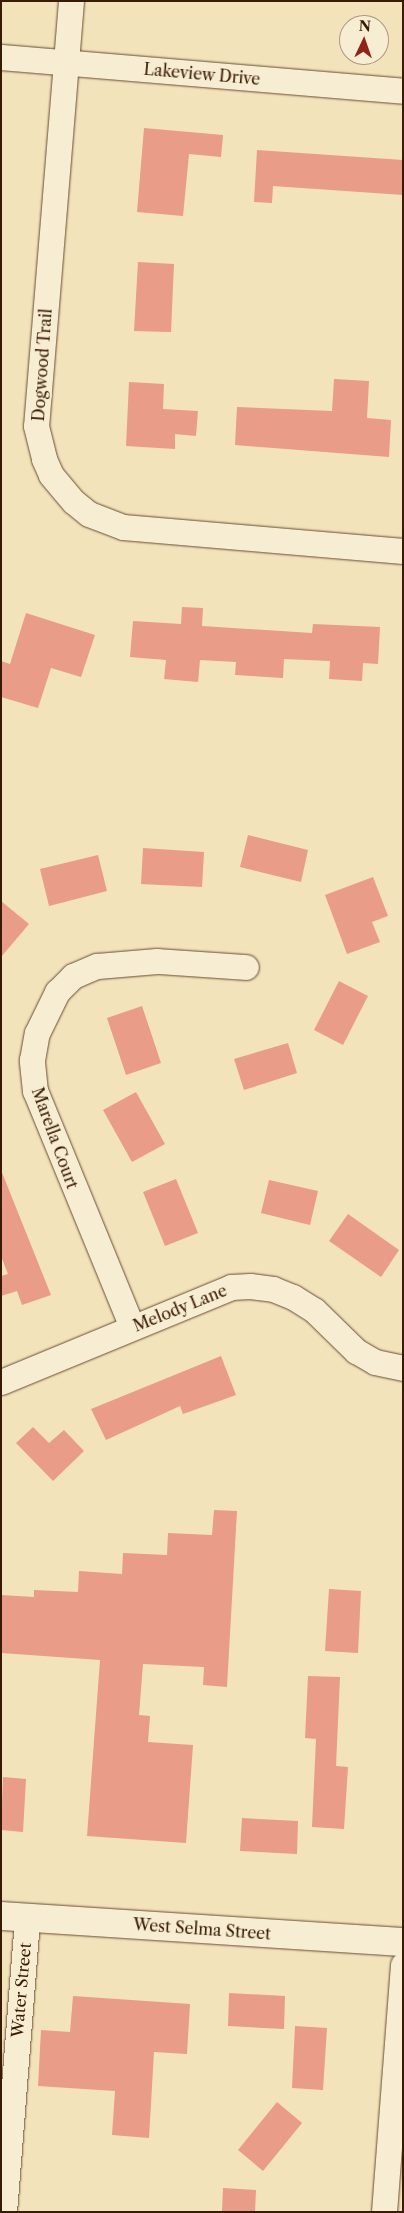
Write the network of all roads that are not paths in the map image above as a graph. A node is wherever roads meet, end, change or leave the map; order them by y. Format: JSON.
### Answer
{"nodes":[{"id":1,"x":71,"y":1,"type":"edge"},
{"id":2,"x":1,"y":57,"type":"edge"},
{"id":3,"x":66,"y":62,"type":"junction"},
{"id":4,"x":403,"y":91,"type":"edge"},
{"id":5,"x":403,"y":551,"type":"edge"},
{"id":6,"x":246,"y":967,"type":"dead end"},
{"id":7,"x":132,"y":1327,"type":"junction"},
{"id":8,"x":403,"y":1368,"type":"edge"},
{"id":9,"x":1,"y":1382,"type":"edge"},
{"id":10,"x":14,"y":1917,"type":"edge"},
{"id":11,"x":403,"y":1942,"type":"edge"},
{"id":12,"x":403,"y":1965,"type":"edge"},
{"id":13,"x":4,"y":2212,"type":"edge"},
{"id":14,"x":384,"y":2212,"type":"edge"}],
"edges":[{"from":1,"to":3,"type":"street","name":"Dogwood Trail"},
{"from":2,"to":3,"type":"street","name":"Lakeview Drive"},
{"from":3,"to":4,"type":"street","name":"Lakeview Drive"},
{"from":3,"to":5,"type":"street","name":"Dogwood Trail"},
{"from":6,"to":7,"type":"street","name":"Marella Court"},
{"from":7,"to":8,"type":"street","name":"Melody Lane"},
{"from":7,"to":9,"type":"street","name":"Melody Lane"},
{"from":10,"to":11,"type":"street","name":"West Selma Street"},
{"from":10,"to":13,"type":"street","name":"Water Street"},
{"from":12,"to":14,"type":"street"}]}
